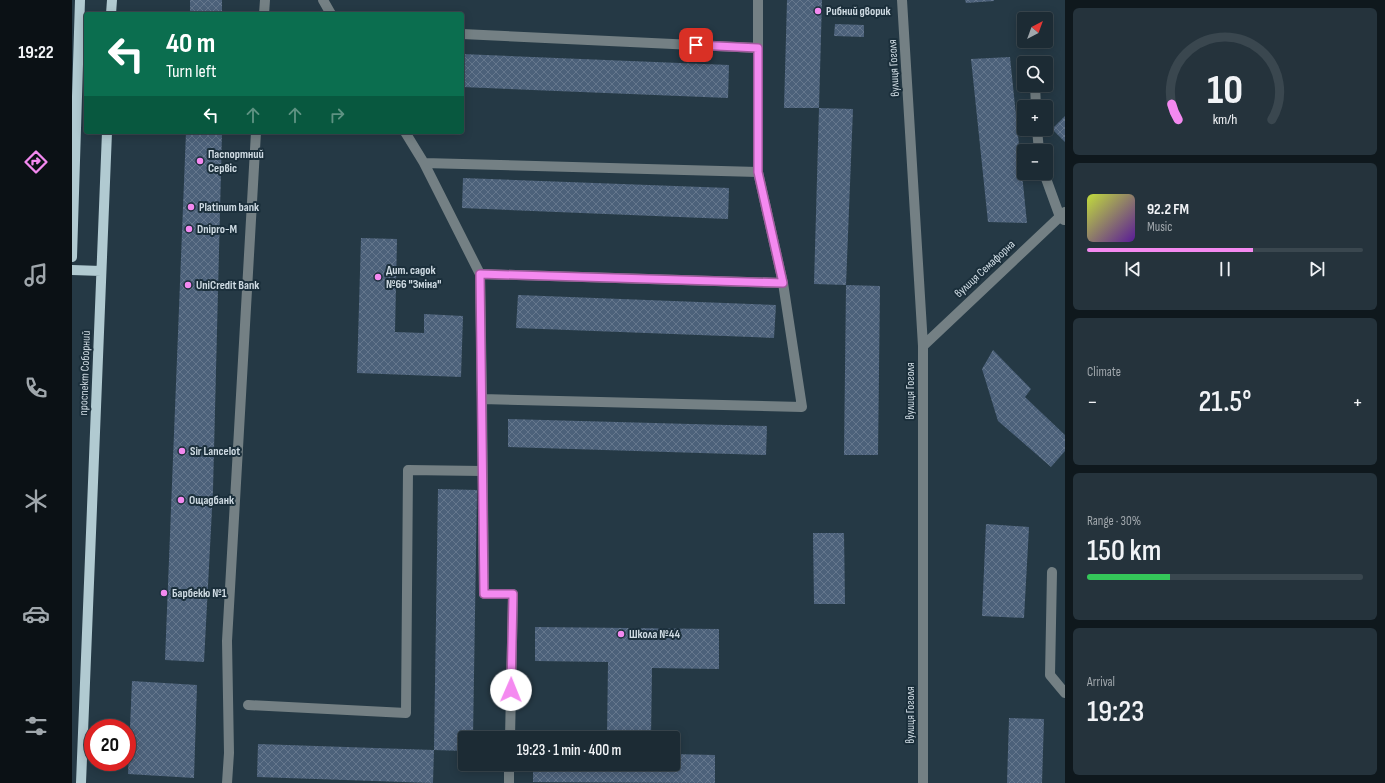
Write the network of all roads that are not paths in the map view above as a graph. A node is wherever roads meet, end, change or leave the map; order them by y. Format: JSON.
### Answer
{"nodes":[{"id":1,"x":80,"y":0,"type":"edge"},
{"id":2,"x":112,"y":0,"type":"edge"},
{"id":3,"x":265,"y":0,"type":"edge"},
{"id":4,"x":323,"y":0,"type":"edge"},
{"id":5,"x":758,"y":0,"type":"edge"},
{"id":6,"x":902,"y":0,"type":"edge"},
{"id":7,"x":111,"y":12,"type":"edge"},
{"id":8,"x":264,"y":12,"type":"edge"},
{"id":9,"x":330,"y":12,"type":"edge"},
{"id":10,"x":464,"y":34,"type":"edge"},
{"id":11,"x":758,"y":48,"type":"junction"},
{"id":12,"x":107,"y":134,"type":"edge"},
{"id":13,"x":256,"y":134,"type":"edge"},
{"id":14,"x":406,"y":134,"type":"edge"},
{"id":15,"x":424,"y":163,"type":"junction"},
{"id":16,"x":758,"y":172,"type":"junction"},
{"id":17,"x":1047,"y":180,"type":"edge"},
{"id":18,"x":1063,"y":217,"type":"edge"},
{"id":19,"x":72,"y":257,"type":"edge"},
{"id":20,"x":72,"y":270,"type":"edge"},
{"id":21,"x":101,"y":271,"type":"junction"},
{"id":22,"x":480,"y":274,"type":"junction"},
{"id":23,"x":783,"y":283,"type":"junction"},
{"id":24,"x":923,"y":346,"type":"junction"},
{"id":25,"x":482,"y":399,"type":"junction"},
{"id":26,"x":482,"y":471,"type":"junction"},
{"id":27,"x":1052,"y":572,"type":"dead end"},
{"id":28,"x":1065,"y":693,"type":"edge"},
{"id":29,"x":248,"y":705,"type":"dead end"},
{"id":30,"x":510,"y":731,"type":"edge"},
{"id":31,"x":509,"y":771,"type":"edge"},
{"id":32,"x":81,"y":783,"type":"edge"},
{"id":33,"x":227,"y":783,"type":"edge"},
{"id":34,"x":509,"y":783,"type":"edge"},
{"id":35,"x":924,"y":783,"type":"edge"}],
"edges":[{"from":1,"to":19,"type":"main road"},
{"from":2,"to":7,"type":"main road"},
{"from":3,"to":8,"type":"street"},
{"from":4,"to":9,"type":"street"},
{"from":5,"to":11,"type":"street"},
{"from":6,"to":24,"type":"street","name":"вулиця Гоголя"},
{"from":10,"to":11,"type":"street"},
{"from":11,"to":16,"type":"street"},
{"from":12,"to":21,"type":"main road","name":"проспект Соборний"},
{"from":13,"to":33,"type":"street"},
{"from":14,"to":15,"type":"street"},
{"from":15,"to":16,"type":"street"},
{"from":15,"to":22,"type":"street"},
{"from":16,"to":23,"type":"street"},
{"from":17,"to":18,"type":"street"},
{"from":18,"to":24,"type":"street","name":"вулиця Семафорна"},
{"from":20,"to":21,"type":"main road"},
{"from":21,"to":32,"type":"main road","name":"проспект Соборний"},
{"from":22,"to":23,"type":"street"},
{"from":22,"to":25,"type":"street"},
{"from":23,"to":25,"type":"street"},
{"from":24,"to":35,"type":"street","name":"вулиця Гоголя"},
{"from":25,"to":26,"type":"street"},
{"from":26,"to":29,"type":"street"},
{"from":26,"to":30,"type":"street"},
{"from":27,"to":28,"type":"street"},
{"from":31,"to":34,"type":"street"}]}
